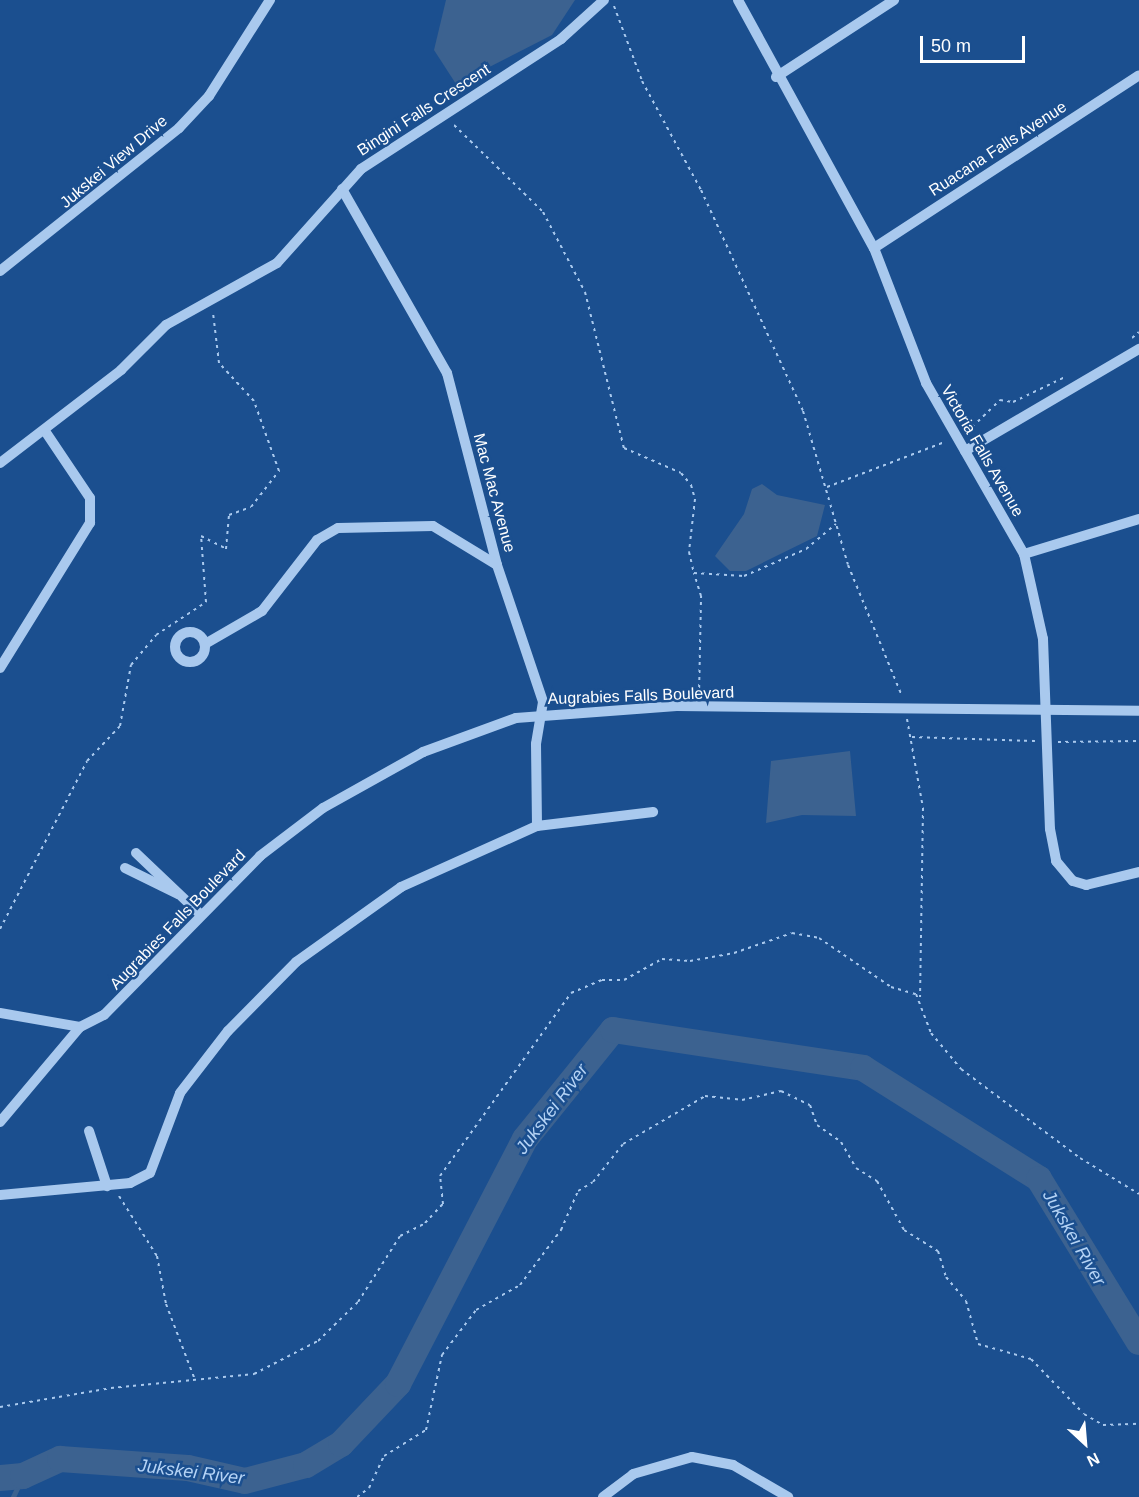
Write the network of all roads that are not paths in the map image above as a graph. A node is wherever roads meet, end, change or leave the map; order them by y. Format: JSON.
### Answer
{"nodes":[{"id":1,"x":270,"y":0,"type":"edge"},
{"id":2,"x":604,"y":0,"type":"edge"},
{"id":3,"x":738,"y":0,"type":"edge"},
{"id":4,"x":894,"y":0,"type":"edge"},
{"id":5,"x":1139,"y":75,"type":"edge"},
{"id":6,"x":776,"y":77,"type":"junction"},
{"id":7,"x":342,"y":189,"type":"junction"},
{"id":8,"x":874,"y":248,"type":"junction"},
{"id":9,"x":0,"y":271,"type":"edge"},
{"id":10,"x":1139,"y":349,"type":"edge"},
{"id":11,"x":45,"y":431,"type":"junction"},
{"id":12,"x":965,"y":452,"type":"junction"},
{"id":13,"x":0,"y":463,"type":"edge"},
{"id":14,"x":1139,"y":519,"type":"edge"},
{"id":15,"x":1024,"y":554,"type":"junction"},
{"id":16,"x":497,"y":565,"type":"junction"},
{"id":17,"x":205,"y":644,"type":"dead end"},
{"id":18,"x":0,"y":668,"type":"edge"},
{"id":19,"x":1139,"y":711,"type":"edge"},
{"id":20,"x":1044,"y":712,"type":"junction"},
{"id":21,"x":543,"y":714,"type":"junction"},
{"id":22,"x":653,"y":812,"type":"dead end"},
{"id":23,"x":537,"y":826,"type":"junction"},
{"id":24,"x":136,"y":853,"type":"dead end"},
{"id":25,"x":125,"y":868,"type":"dead end"},
{"id":26,"x":1139,"y":872,"type":"edge"},
{"id":27,"x":178,"y":894,"type":"junction"},
{"id":28,"x":200,"y":914,"type":"junction"},
{"id":29,"x":0,"y":1013,"type":"edge"},
{"id":30,"x":80,"y":1027,"type":"junction"},
{"id":31,"x":0,"y":1122,"type":"edge"},
{"id":32,"x":89,"y":1131,"type":"dead end"},
{"id":33,"x":110,"y":1186,"type":"junction"},
{"id":34,"x":0,"y":1196,"type":"edge"},
{"id":35,"x":603,"y":1497,"type":"edge"},
{"id":36,"x":788,"y":1497,"type":"edge"}],
"edges":[{"from":1,"to":9,"type":"street","name":"Jukskei View Drive"},
{"from":2,"to":7,"type":"street","name":"Bingini Falls Crescent"},
{"from":3,"to":6,"type":"street","name":"Victoria Falls Avenue"},
{"from":4,"to":6,"type":"street"},
{"from":5,"to":8,"type":"street","name":"Ruacana Falls Avenue"},
{"from":6,"to":8,"type":"street","name":"Victoria Falls Avenue"},
{"from":7,"to":11,"type":"street","name":"Bingini Falls Crescent"},
{"from":7,"to":16,"type":"street","name":"Mac Mac Avenue"},
{"from":8,"to":12,"type":"street","name":"Victoria Falls Avenue"},
{"from":10,"to":12,"type":"street"},
{"from":11,"to":13,"type":"street","name":"Bingini Falls Crescent"},
{"from":11,"to":18,"type":"street"},
{"from":12,"to":15,"type":"street","name":"Victoria Falls Avenue"},
{"from":14,"to":15,"type":"street"},
{"from":15,"to":20,"type":"street","name":"Victoria Falls Avenue"},
{"from":16,"to":17,"type":"street"},
{"from":16,"to":21,"type":"street","name":"Mac Mac Avenue"},
{"from":19,"to":20,"type":"street","name":"Augrabies Falls Boulevard"},
{"from":20,"to":21,"type":"street","name":"Augrabies Falls Boulevard"},
{"from":20,"to":26,"type":"street","name":"Victoria Falls Avenue"},
{"from":21,"to":23,"type":"street","name":"Mac Mac Avenue"},
{"from":21,"to":28,"type":"street","name":"Augrabies Falls Boulevard"},
{"from":22,"to":23,"type":"street"},
{"from":23,"to":33,"type":"street"},
{"from":24,"to":27,"type":"street"},
{"from":25,"to":27,"type":"street"},
{"from":27,"to":28,"type":"street"},
{"from":28,"to":30,"type":"street","name":"Augrabies Falls Boulevard"},
{"from":29,"to":30,"type":"street"},
{"from":30,"to":31,"type":"street","name":"Augrabies Falls Boulevard"},
{"from":32,"to":33,"type":"street"},
{"from":33,"to":34,"type":"street"},
{"from":35,"to":36,"type":"street"}]}
